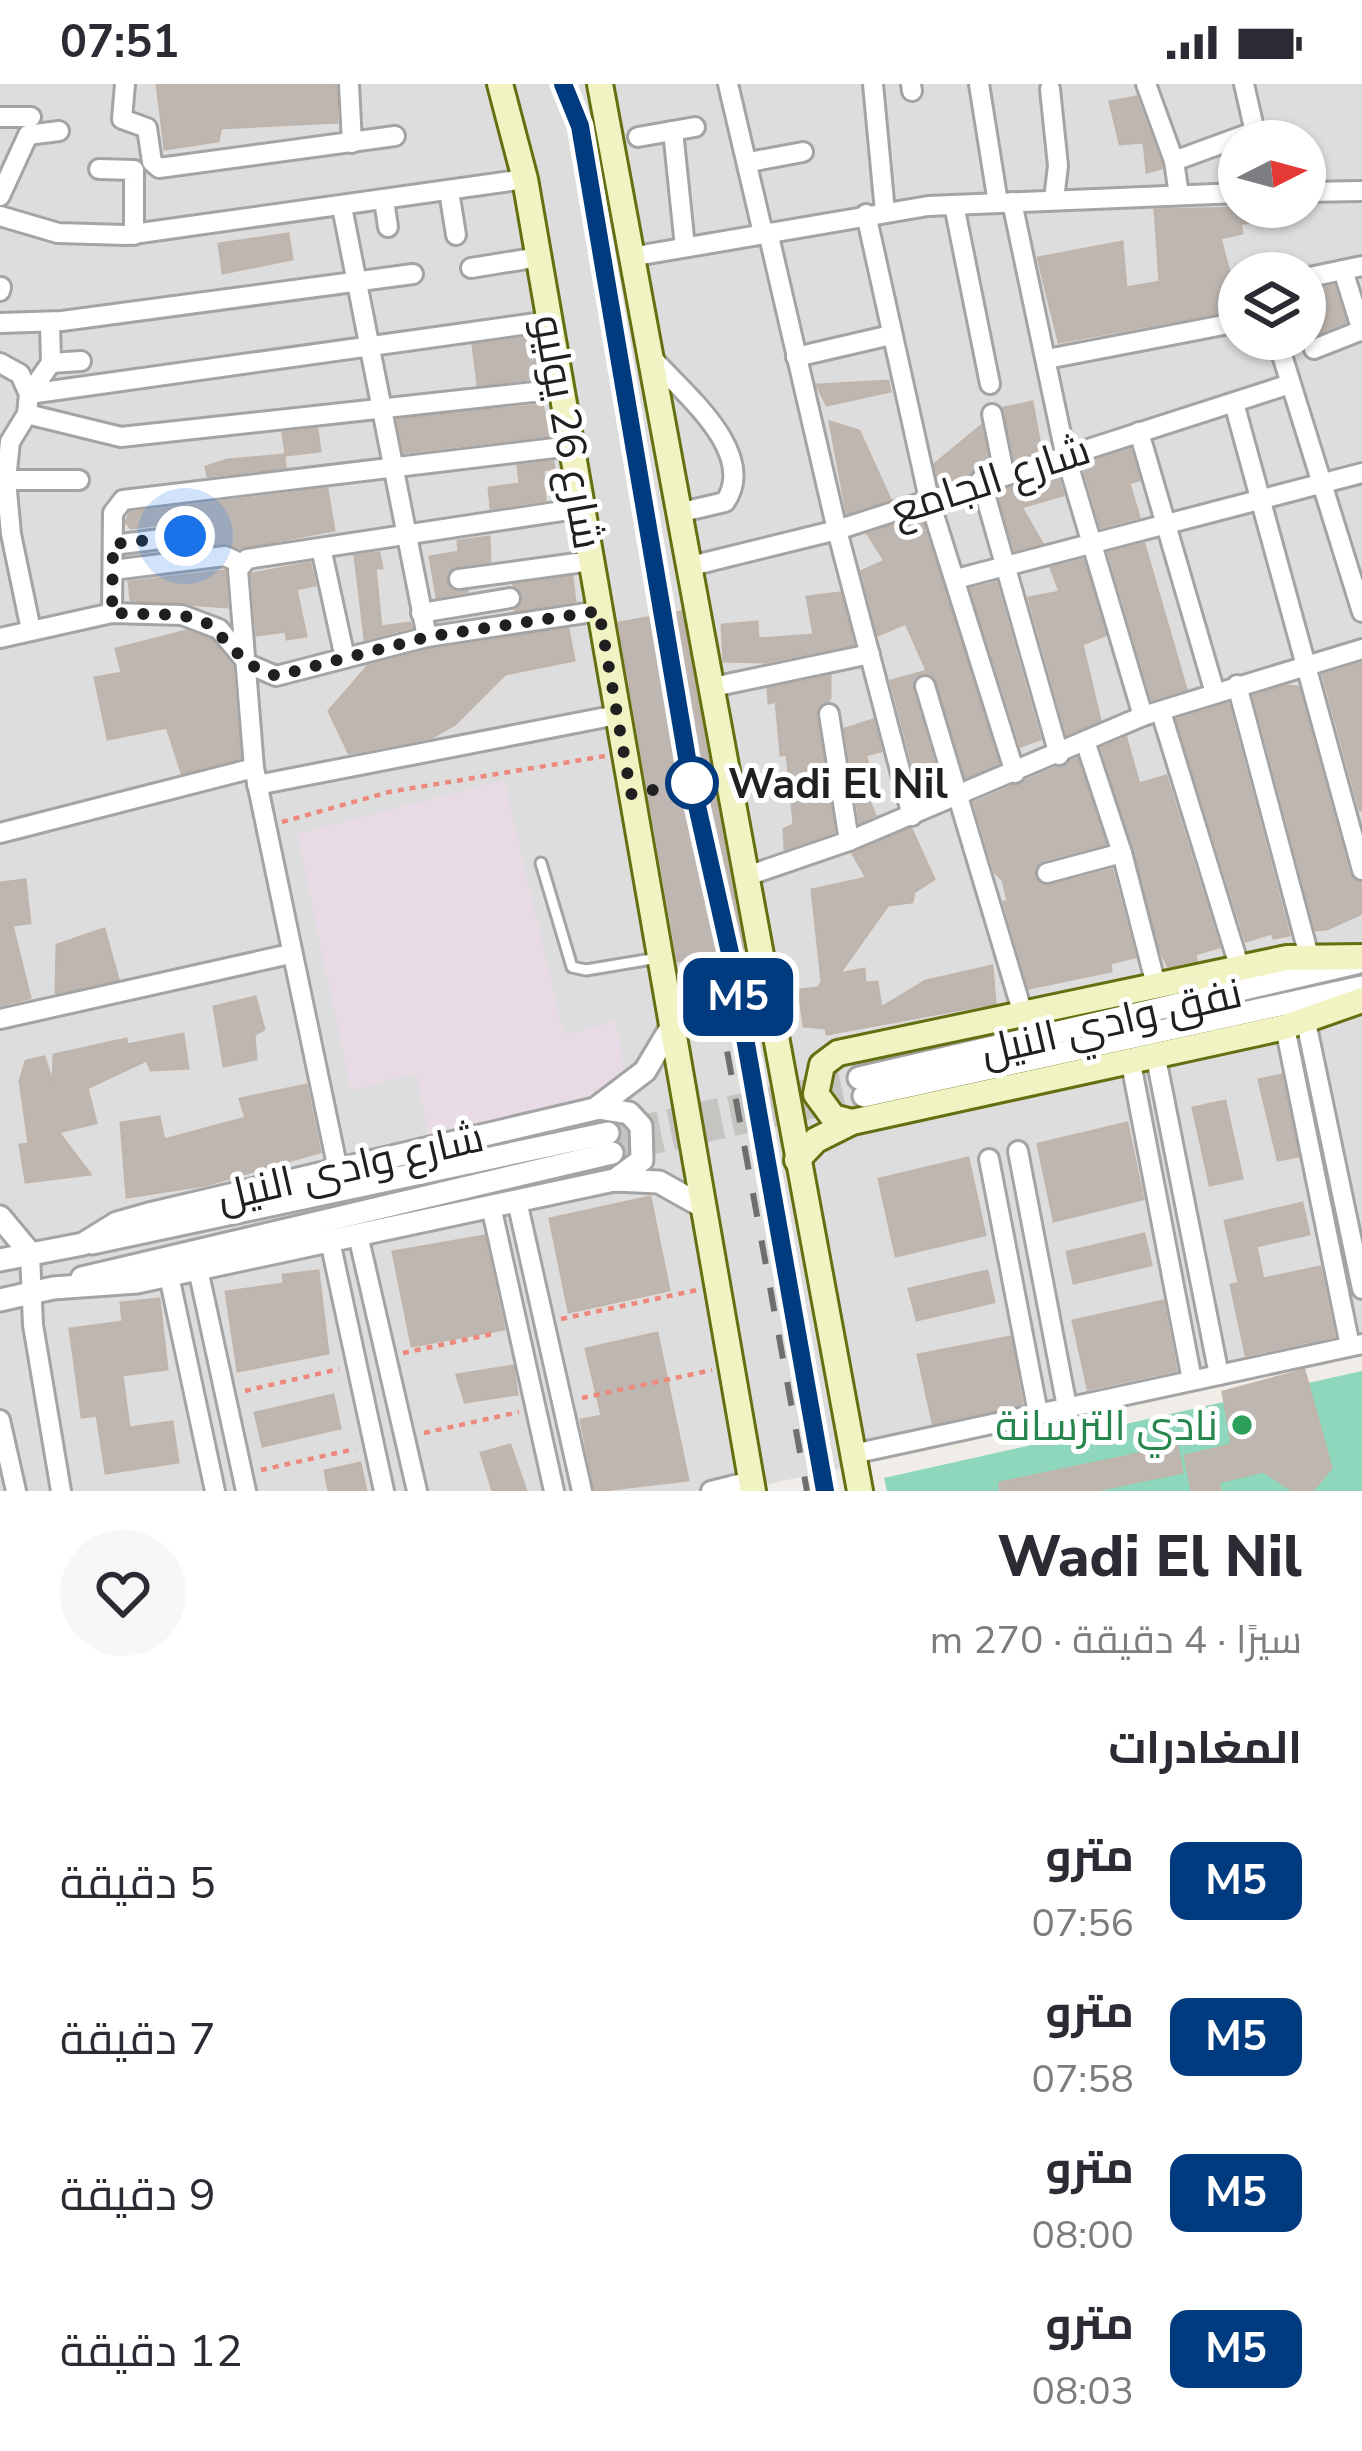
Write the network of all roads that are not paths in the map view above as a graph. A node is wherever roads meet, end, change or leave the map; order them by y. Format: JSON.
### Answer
{"nodes":[{"id":1,"x":125,"y":84,"type":"edge"},
{"id":2,"x":349,"y":84,"type":"edge"},
{"id":3,"x":500,"y":84,"type":"edge"},
{"id":4,"x":600,"y":84,"type":"edge"},
{"id":5,"x":728,"y":84,"type":"edge"},
{"id":6,"x":873,"y":84,"type":"edge"},
{"id":7,"x":979,"y":84,"type":"edge"},
{"id":8,"x":1146,"y":84,"type":"edge"},
{"id":9,"x":1244,"y":84,"type":"edge"},
{"id":10,"x":1050,"y":89,"type":"dead end"},
{"id":11,"x":0,"y":117,"type":"edge"},
{"id":12,"x":31,"y":117,"type":"dead end"},
{"id":13,"x":1252,"y":120,"type":"edge"},
{"id":14,"x":694,"y":127,"type":"dead end"},
{"id":15,"x":59,"y":131,"type":"dead end"},
{"id":16,"x":673,"y":131,"type":"junction"},
{"id":17,"x":395,"y":136,"type":"dead end"},
{"id":18,"x":638,"y":137,"type":"dead end"},
{"id":19,"x":352,"y":142,"type":"junction"},
{"id":20,"x":1218,"y":148,"type":"edge"},
{"id":21,"x":803,"y":152,"type":"dead end"},
{"id":22,"x":1174,"y":161,"type":"junction"},
{"id":23,"x":749,"y":162,"type":"junction"},
{"id":24,"x":99,"y":169,"type":"dead end"},
{"id":25,"x":525,"y":179,"type":"junction"},
{"id":26,"x":449,"y":190,"type":"junction"},
{"id":27,"x":1362,"y":191,"type":"edge"},
{"id":28,"x":1326,"y":192,"type":"edge"},
{"id":29,"x":1218,"y":194,"type":"edge"},
{"id":30,"x":1179,"y":195,"type":"junction"},
{"id":31,"x":0,"y":196,"type":"edge"},
{"id":32,"x":1054,"y":199,"type":"junction"},
{"id":33,"x":384,"y":200,"type":"junction"},
{"id":34,"x":1005,"y":202,"type":"junction"},
{"id":35,"x":954,"y":205,"type":"junction"},
{"id":36,"x":343,"y":207,"type":"junction"},
{"id":37,"x":876,"y":213,"type":"junction"},
{"id":38,"x":0,"y":216,"type":"edge"},
{"id":39,"x":388,"y":227,"type":"dead end"},
{"id":40,"x":766,"y":233,"type":"junction"},
{"id":41,"x":134,"y":235,"type":"junction"},
{"id":42,"x":456,"y":235,"type":"dead end"},
{"id":43,"x":685,"y":248,"type":"junction"},
{"id":44,"x":636,"y":256,"type":"junction"},
{"id":45,"x":538,"y":257,"type":"junction"},
{"id":46,"x":471,"y":268,"type":"dead end"},
{"id":47,"x":1352,"y":268,"type":"edge"},
{"id":48,"x":413,"y":274,"type":"dead end"},
{"id":49,"x":354,"y":281,"type":"junction"},
{"id":50,"x":550,"y":321,"type":"junction"},
{"id":51,"x":50,"y":322,"type":"junction"},
{"id":52,"x":0,"y":323,"type":"edge"},
{"id":53,"x":1218,"y":326,"type":"edge"},
{"id":54,"x":1362,"y":331,"type":"edge"},
{"id":55,"x":891,"y":335,"type":"junction"},
{"id":56,"x":368,"y":344,"type":"junction"},
{"id":57,"x":1326,"y":344,"type":"edge"},
{"id":58,"x":796,"y":358,"type":"junction"},
{"id":59,"x":1047,"y":359,"type":"junction"},
{"id":60,"x":1282,"y":360,"type":"edge"},
{"id":61,"x":81,"y":361,"type":"dead end"},
{"id":62,"x":655,"y":361,"type":"junction"},
{"id":63,"x":51,"y":362,"type":"junction"},
{"id":64,"x":0,"y":363,"type":"edge"},
{"id":65,"x":990,"y":384,"type":"dead end"},
{"id":66,"x":1287,"y":385,"type":"junction"},
{"id":67,"x":561,"y":389,"type":"junction"},
{"id":68,"x":29,"y":394,"type":"junction"},
{"id":69,"x":1234,"y":404,"type":"junction"},
{"id":70,"x":382,"y":407,"type":"junction"},
{"id":71,"x":992,"y":414,"type":"dead end"},
{"id":72,"x":15,"y":422,"type":"edge"},
{"id":73,"x":1139,"y":431,"type":"junction"},
{"id":74,"x":571,"y":446,"type":"junction"},
{"id":75,"x":1065,"y":453,"type":"junction"},
{"id":76,"x":394,"y":468,"type":"junction"},
{"id":77,"x":1004,"y":472,"type":"junction"},
{"id":78,"x":1362,"y":473,"type":"edge"},
{"id":79,"x":6,"y":480,"type":"junction"},
{"id":80,"x":79,"y":480,"type":"dead end"},
{"id":81,"x":981,"y":481,"type":"junction"},
{"id":82,"x":1324,"y":484,"type":"junction"},
{"id":83,"x":929,"y":499,"type":"junction"},
{"id":84,"x":1262,"y":501,"type":"junction"},
{"id":85,"x":582,"y":508,"type":"junction"},
{"id":86,"x":682,"y":512,"type":"junction"},
{"id":87,"x":1167,"y":524,"type":"junction"},
{"id":88,"x":837,"y":530,"type":"junction"},
{"id":89,"x":5,"y":533,"type":"edge"},
{"id":90,"x":185,"y":536,"type":"dead end"},
{"id":91,"x":407,"y":536,"type":"junction"},
{"id":92,"x":113,"y":544,"type":"junction"},
{"id":93,"x":1091,"y":546,"type":"junction"},
{"id":94,"x":321,"y":548,"type":"junction"},
{"id":95,"x":591,"y":561,"type":"junction"},
{"id":96,"x":240,"y":563,"type":"junction"},
{"id":97,"x":691,"y":566,"type":"junction"},
{"id":98,"x":1009,"y":567,"type":"junction"},
{"id":99,"x":113,"y":570,"type":"junction"},
{"id":100,"x":459,"y":579,"type":"dead end"},
{"id":101,"x":956,"y":579,"type":"junction"},
{"id":102,"x":510,"y":598,"type":"dead end"},
{"id":103,"x":599,"y":611,"type":"junction"},
{"id":104,"x":1362,"y":612,"type":"edge"},
{"id":105,"x":112,"y":613,"type":"junction"},
{"id":106,"x":421,"y":613,"type":"junction"},
{"id":107,"x":31,"y":630,"type":"junction"},
{"id":108,"x":427,"y":637,"type":"junction"},
{"id":109,"x":0,"y":638,"type":"edge"},
{"id":110,"x":1362,"y":649,"type":"edge"},
{"id":111,"x":870,"y":653,"type":"junction"},
{"id":112,"x":345,"y":658,"type":"junction"},
{"id":113,"x":248,"y":664,"type":"junction"},
{"id":114,"x":1310,"y":664,"type":"junction"},
{"id":115,"x":1237,"y":685,"type":"junction"},
{"id":116,"x":925,"y":686,"type":"dead end"},
{"id":117,"x":713,"y":687,"type":"junction"},
{"id":118,"x":1215,"y":692,"type":"junction"},
{"id":119,"x":829,"y":714,"type":"dead end"},
{"id":120,"x":1152,"y":714,"type":"junction"},
{"id":121,"x":617,"y":715,"type":"junction"},
{"id":122,"x":1085,"y":741,"type":"junction"},
{"id":123,"x":1059,"y":755,"type":"junction"},
{"id":124,"x":1015,"y":773,"type":"junction"},
{"id":125,"x":255,"y":777,"type":"junction"},
{"id":126,"x":958,"y":797,"type":"junction"},
{"id":127,"x":1356,"y":815,"type":"edge"},
{"id":128,"x":912,"y":816,"type":"junction"},
{"id":129,"x":0,"y":833,"type":"edge"},
{"id":130,"x":849,"y":842,"type":"junction"},
{"id":131,"x":1122,"y":853,"type":"junction"},
{"id":132,"x":541,"y":863,"type":"dead end"},
{"id":133,"x":1362,"y":870,"type":"edge"},
{"id":134,"x":1047,"y":873,"type":"dead end"},
{"id":135,"x":747,"y":876,"type":"junction"},
{"id":136,"x":290,"y":954,"type":"junction"},
{"id":137,"x":1309,"y":956,"type":"junction"},
{"id":138,"x":658,"y":958,"type":"junction"},
{"id":139,"x":1362,"y":959,"type":"edge"},
{"id":140,"x":1240,"y":969,"type":"junction"},
{"id":141,"x":1156,"y":985,"type":"junction"},
{"id":142,"x":1362,"y":987,"type":"edge"},
{"id":143,"x":1362,"y":1000,"type":"edge"},
{"id":144,"x":1023,"y":1014,"type":"junction"},
{"id":145,"x":0,"y":1019,"type":"edge"},
{"id":146,"x":1295,"y":1025,"type":"junction"},
{"id":147,"x":670,"y":1029,"type":"junction"},
{"id":148,"x":1143,"y":1056,"type":"junction"},
{"id":149,"x":596,"y":1109,"type":"junction"},
{"id":150,"x":852,"y":1122,"type":"junction"},
{"id":151,"x":1018,"y":1151,"type":"dead end"},
{"id":152,"x":989,"y":1159,"type":"dead end"},
{"id":153,"x":797,"y":1160,"type":"junction"},
{"id":154,"x":338,"y":1170,"type":"junction"},
{"id":155,"x":614,"y":1180,"type":"junction"},
{"id":156,"x":517,"y":1201,"type":"junction"},
{"id":157,"x":700,"y":1205,"type":"junction"},
{"id":158,"x":490,"y":1206,"type":"junction"},
{"id":159,"x":0,"y":1217,"type":"edge"},
{"id":160,"x":358,"y":1235,"type":"junction"},
{"id":161,"x":330,"y":1241,"type":"junction"},
{"id":162,"x":82,"y":1244,"type":"junction"},
{"id":163,"x":30,"y":1253,"type":"junction"},
{"id":164,"x":0,"y":1260,"type":"edge"},
{"id":165,"x":198,"y":1269,"type":"junction"},
{"id":166,"x":169,"y":1276,"type":"junction"},
{"id":167,"x":1362,"y":1289,"type":"edge"},
{"id":168,"x":43,"y":1290,"type":"junction"},
{"id":169,"x":0,"y":1300,"type":"edge"},
{"id":170,"x":1356,"y":1345,"type":"edge"},
{"id":171,"x":387,"y":1363,"type":"junction"},
{"id":172,"x":357,"y":1368,"type":"junction"},
{"id":173,"x":1219,"y":1375,"type":"junction"},
{"id":174,"x":1192,"y":1381,"type":"junction"},
{"id":175,"x":1067,"y":1407,"type":"junction"},
{"id":176,"x":1038,"y":1414,"type":"junction"},
{"id":177,"x":0,"y":1420,"type":"edge"},
{"id":178,"x":853,"y":1454,"type":"junction"},
{"id":179,"x":244,"y":1483,"type":"edge"},
{"id":180,"x":752,"y":1486,"type":"edge"},
{"id":181,"x":16,"y":1491,"type":"edge"},
{"id":182,"x":62,"y":1491,"type":"edge"},
{"id":183,"x":215,"y":1491,"type":"edge"},
{"id":184,"x":384,"y":1491,"type":"edge"},
{"id":185,"x":417,"y":1491,"type":"edge"},
{"id":186,"x":554,"y":1491,"type":"edge"},
{"id":187,"x":582,"y":1491,"type":"edge"},
{"id":188,"x":711,"y":1491,"type":"edge"},
{"id":189,"x":860,"y":1491,"type":"edge"}],
"edges":[{"from":1,"to":19,"type":"street"},
{"from":2,"to":19,"type":"street"},
{"from":3,"to":25,"type":"main road","name":"شارع 26 يوليو"},
{"from":4,"to":44,"type":"main road"},
{"from":5,"to":23,"type":"street"},
{"from":6,"to":37,"type":"street"},
{"from":7,"to":34,"type":"street"},
{"from":8,"to":22,"type":"street"},
{"from":9,"to":13,"type":"street"},
{"from":10,"to":32,"type":"street"},
{"from":11,"to":12,"type":"street"},
{"from":14,"to":16,"type":"street"},
{"from":15,"to":31,"type":"street"},
{"from":16,"to":18,"type":"street"},
{"from":16,"to":43,"type":"street"},
{"from":17,"to":19,"type":"street"},
{"from":20,"to":22,"type":"street"},
{"from":21,"to":23,"type":"street"},
{"from":22,"to":30,"type":"street"},
{"from":23,"to":40,"type":"street"},
{"from":24,"to":41,"type":"street"},
{"from":25,"to":26,"type":"street"},
{"from":25,"to":45,"type":"main road","name":"شارع 26 يوليو"},
{"from":26,"to":33,"type":"street"},
{"from":26,"to":42,"type":"street"},
{"from":27,"to":28,"type":"street"},
{"from":29,"to":30,"type":"street"},
{"from":30,"to":32,"type":"street"},
{"from":32,"to":34,"type":"street"},
{"from":33,"to":36,"type":"street"},
{"from":33,"to":39,"type":"street"},
{"from":34,"to":35,"type":"street"},
{"from":34,"to":59,"type":"street"},
{"from":35,"to":37,"type":"street"},
{"from":35,"to":65,"type":"street"},
{"from":36,"to":41,"type":"street"},
{"from":36,"to":49,"type":"street"},
{"from":37,"to":40,"type":"street"},
{"from":37,"to":55,"type":"street"},
{"from":38,"to":41,"type":"street"},
{"from":40,"to":43,"type":"street"},
{"from":40,"to":58,"type":"street"},
{"from":43,"to":44,"type":"street"},
{"from":44,"to":62,"type":"main road"},
{"from":45,"to":46,"type":"street"},
{"from":45,"to":50,"type":"main road","name":"شارع 26 يوليو"},
{"from":47,"to":54,"type":"street"},
{"from":48,"to":49,"type":"street"},
{"from":49,"to":51,"type":"street"},
{"from":49,"to":56,"type":"street"},
{"from":50,"to":56,"type":"street"},
{"from":50,"to":67,"type":"main road","name":"شارع 26 يوليو"},
{"from":51,"to":52,"type":"street"},
{"from":51,"to":63,"type":"street"},
{"from":53,"to":59,"type":"street"},
{"from":54,"to":57,"type":"street"},
{"from":55,"to":58,"type":"street"},
{"from":55,"to":83,"type":"street"},
{"from":56,"to":68,"type":"street"},
{"from":56,"to":70,"type":"street"},
{"from":58,"to":88,"type":"street"},
{"from":59,"to":75,"type":"street"},
{"from":60,"to":66,"type":"street"},
{"from":61,"to":63,"type":"street"},
{"from":62,"to":86,"type":"main road"},
{"from":62,"to":86,"type":"street"},
{"from":63,"to":68,"type":"street"},
{"from":64,"to":68,"type":"street"},
{"from":66,"to":69,"type":"street","name":"شارع الجامع"},
{"from":66,"to":82,"type":"street"},
{"from":67,"to":70,"type":"street"},
{"from":67,"to":74,"type":"main road","name":"شارع 26 يوليو"},
{"from":68,"to":72,"type":"street"},
{"from":69,"to":73,"type":"street","name":"شارع الجامع"},
{"from":69,"to":84,"type":"street"},
{"from":70,"to":72,"type":"street"},
{"from":70,"to":76,"type":"street"},
{"from":71,"to":77,"type":"street"},
{"from":72,"to":79,"type":"street"},
{"from":73,"to":75,"type":"street","name":"شارع الجامع"},
{"from":73,"to":87,"type":"street"},
{"from":74,"to":76,"type":"street"},
{"from":74,"to":85,"type":"main road","name":"شارع 26 يوليو"},
{"from":75,"to":77,"type":"street","name":"شارع الجامع"},
{"from":75,"to":93,"type":"street"},
{"from":76,"to":91,"type":"street"},
{"from":76,"to":92,"type":"street"},
{"from":77,"to":81,"type":"street","name":"شارع الجامع"},
{"from":78,"to":82,"type":"street"},
{"from":79,"to":80,"type":"street"},
{"from":79,"to":89,"type":"street"},
{"from":81,"to":83,"type":"street","name":"شارع الجامع"},
{"from":81,"to":98,"type":"street"},
{"from":82,"to":84,"type":"street"},
{"from":82,"to":104,"type":"street"},
{"from":83,"to":88,"type":"street","name":"شارع الجامع"},
{"from":83,"to":101,"type":"street"},
{"from":84,"to":87,"type":"street"},
{"from":84,"to":114,"type":"street"},
{"from":85,"to":91,"type":"street"},
{"from":85,"to":95,"type":"main road","name":"شارع 26 يوليو"},
{"from":86,"to":97,"type":"main road"},
{"from":87,"to":93,"type":"street"},
{"from":87,"to":118,"type":"street"},
{"from":88,"to":97,"type":"street","name":"شارع الجامع"},
{"from":88,"to":111,"type":"street"},
{"from":89,"to":107,"type":"street"},
{"from":90,"to":92,"type":"street"},
{"from":91,"to":94,"type":"street"},
{"from":91,"to":106,"type":"street"},
{"from":92,"to":99,"type":"street"},
{"from":93,"to":98,"type":"street"},
{"from":93,"to":120,"type":"street"},
{"from":94,"to":96,"type":"street"},
{"from":94,"to":112,"type":"street"},
{"from":95,"to":100,"type":"street"},
{"from":95,"to":103,"type":"main road","name":"شارع 26 يوليو"},
{"from":96,"to":99,"type":"street"},
{"from":96,"to":113,"type":"street"},
{"from":97,"to":117,"type":"main road"},
{"from":98,"to":101,"type":"street"},
{"from":98,"to":123,"type":"street"},
{"from":99,"to":105,"type":"street"},
{"from":101,"to":124,"type":"street"},
{"from":102,"to":106,"type":"street"},
{"from":103,"to":108,"type":"street"},
{"from":103,"to":121,"type":"main road","name":"شارع 26 يوليو"},
{"from":105,"to":107,"type":"street"},
{"from":105,"to":113,"type":"street"},
{"from":106,"to":108,"type":"street"},
{"from":107,"to":109,"type":"street"},
{"from":108,"to":112,"type":"street"},
{"from":110,"to":114,"type":"street"},
{"from":111,"to":117,"type":"street"},
{"from":111,"to":128,"type":"street"},
{"from":112,"to":113,"type":"street"},
{"from":113,"to":125,"type":"street"},
{"from":114,"to":115,"type":"street"},
{"from":114,"to":127,"type":"street"},
{"from":115,"to":118,"type":"street"},
{"from":115,"to":137,"type":"street"},
{"from":116,"to":126,"type":"street"},
{"from":117,"to":135,"type":"main road"},
{"from":118,"to":120,"type":"street"},
{"from":119,"to":130,"type":"street"},
{"from":120,"to":122,"type":"street"},
{"from":120,"to":140,"type":"street"},
{"from":121,"to":125,"type":"street"},
{"from":121,"to":138,"type":"main road","name":"شارع 26 يوليو"},
{"from":122,"to":123,"type":"street"},
{"from":122,"to":131,"type":"street"},
{"from":123,"to":124,"type":"street"},
{"from":124,"to":126,"type":"street"},
{"from":125,"to":129,"type":"street"},
{"from":125,"to":136,"type":"street"},
{"from":126,"to":128,"type":"street"},
{"from":126,"to":144,"type":"street"},
{"from":127,"to":133,"type":"street"},
{"from":128,"to":130,"type":"street"},
{"from":130,"to":135,"type":"street"},
{"from":131,"to":134,"type":"street"},
{"from":131,"to":141,"type":"street"},
{"from":132,"to":138,"type":"lane"},
{"from":135,"to":153,"type":"main road"},
{"from":136,"to":145,"type":"street"},
{"from":136,"to":154,"type":"street"},
{"from":137,"to":139,"type":"main road"},
{"from":137,"to":140,"type":"main road"},
{"from":138,"to":147,"type":"main road","name":"شارع 26 يوليو"},
{"from":139,"to":142,"type":"street","name":"نفق وادي النيل"},
{"from":140,"to":141,"type":"main road"},
{"from":141,"to":144,"type":"main road"},
{"from":143,"to":146,"type":"main road"},
{"from":144,"to":150,"type":"main road"},
{"from":146,"to":148,"type":"main road"},
{"from":146,"to":167,"type":"street"},
{"from":146,"to":170,"type":"street"},
{"from":147,"to":149,"type":"street","name":"شارع وادى النيل"},
{"from":147,"to":157,"type":"main road","name":"شارع 26 يوليو"},
{"from":148,"to":150,"type":"main road"},
{"from":148,"to":173,"type":"street"},
{"from":148,"to":174,"type":"street"},
{"from":149,"to":154,"type":"street","name":"شارع وادى النيل"},
{"from":149,"to":155,"type":"street"},
{"from":150,"to":153,"type":"main road"},
{"from":151,"to":175,"type":"street"},
{"from":152,"to":176,"type":"street"},
{"from":153,"to":178,"type":"main road"},
{"from":154,"to":162,"type":"street","name":"شارع وادى النيل"},
{"from":155,"to":156,"type":"street","name":"شارع وادى النيل"},
{"from":155,"to":157,"type":"street","name":"شارع وادى النيل"},
{"from":156,"to":158,"type":"street","name":"شارع وادى النيل"},
{"from":156,"to":187,"type":"street"},
{"from":157,"to":180,"type":"main road","name":"شارع 26 يوليو"},
{"from":158,"to":160,"type":"street","name":"شارع وادى النيل"},
{"from":158,"to":186,"type":"street"},
{"from":159,"to":163,"type":"street"},
{"from":160,"to":161,"type":"street","name":"شارع وادى النيل"},
{"from":160,"to":171,"type":"street"},
{"from":161,"to":165,"type":"street","name":"شارع وادى النيل"},
{"from":161,"to":172,"type":"street"},
{"from":162,"to":163,"type":"street","name":"شارع وادى النيل"},
{"from":162,"to":168,"type":"street"},
{"from":163,"to":164,"type":"street","name":"شارع وادى النيل"},
{"from":163,"to":168,"type":"street"},
{"from":165,"to":166,"type":"street","name":"شارع وادى النيل"},
{"from":165,"to":179,"type":"street"},
{"from":166,"to":168,"type":"street","name":"شارع وادى النيل"},
{"from":166,"to":183,"type":"street"},
{"from":168,"to":169,"type":"street","name":"شارع وادى النيل"},
{"from":168,"to":182,"type":"street"},
{"from":170,"to":173,"type":"street"},
{"from":171,"to":172,"type":"street"},
{"from":171,"to":185,"type":"street"},
{"from":172,"to":184,"type":"street"},
{"from":173,"to":174,"type":"street"},
{"from":174,"to":175,"type":"street"},
{"from":175,"to":176,"type":"street"},
{"from":176,"to":178,"type":"street"},
{"from":177,"to":181,"type":"street"},
{"from":178,"to":189,"type":"main road"},
{"from":180,"to":188,"type":"street"}]}
